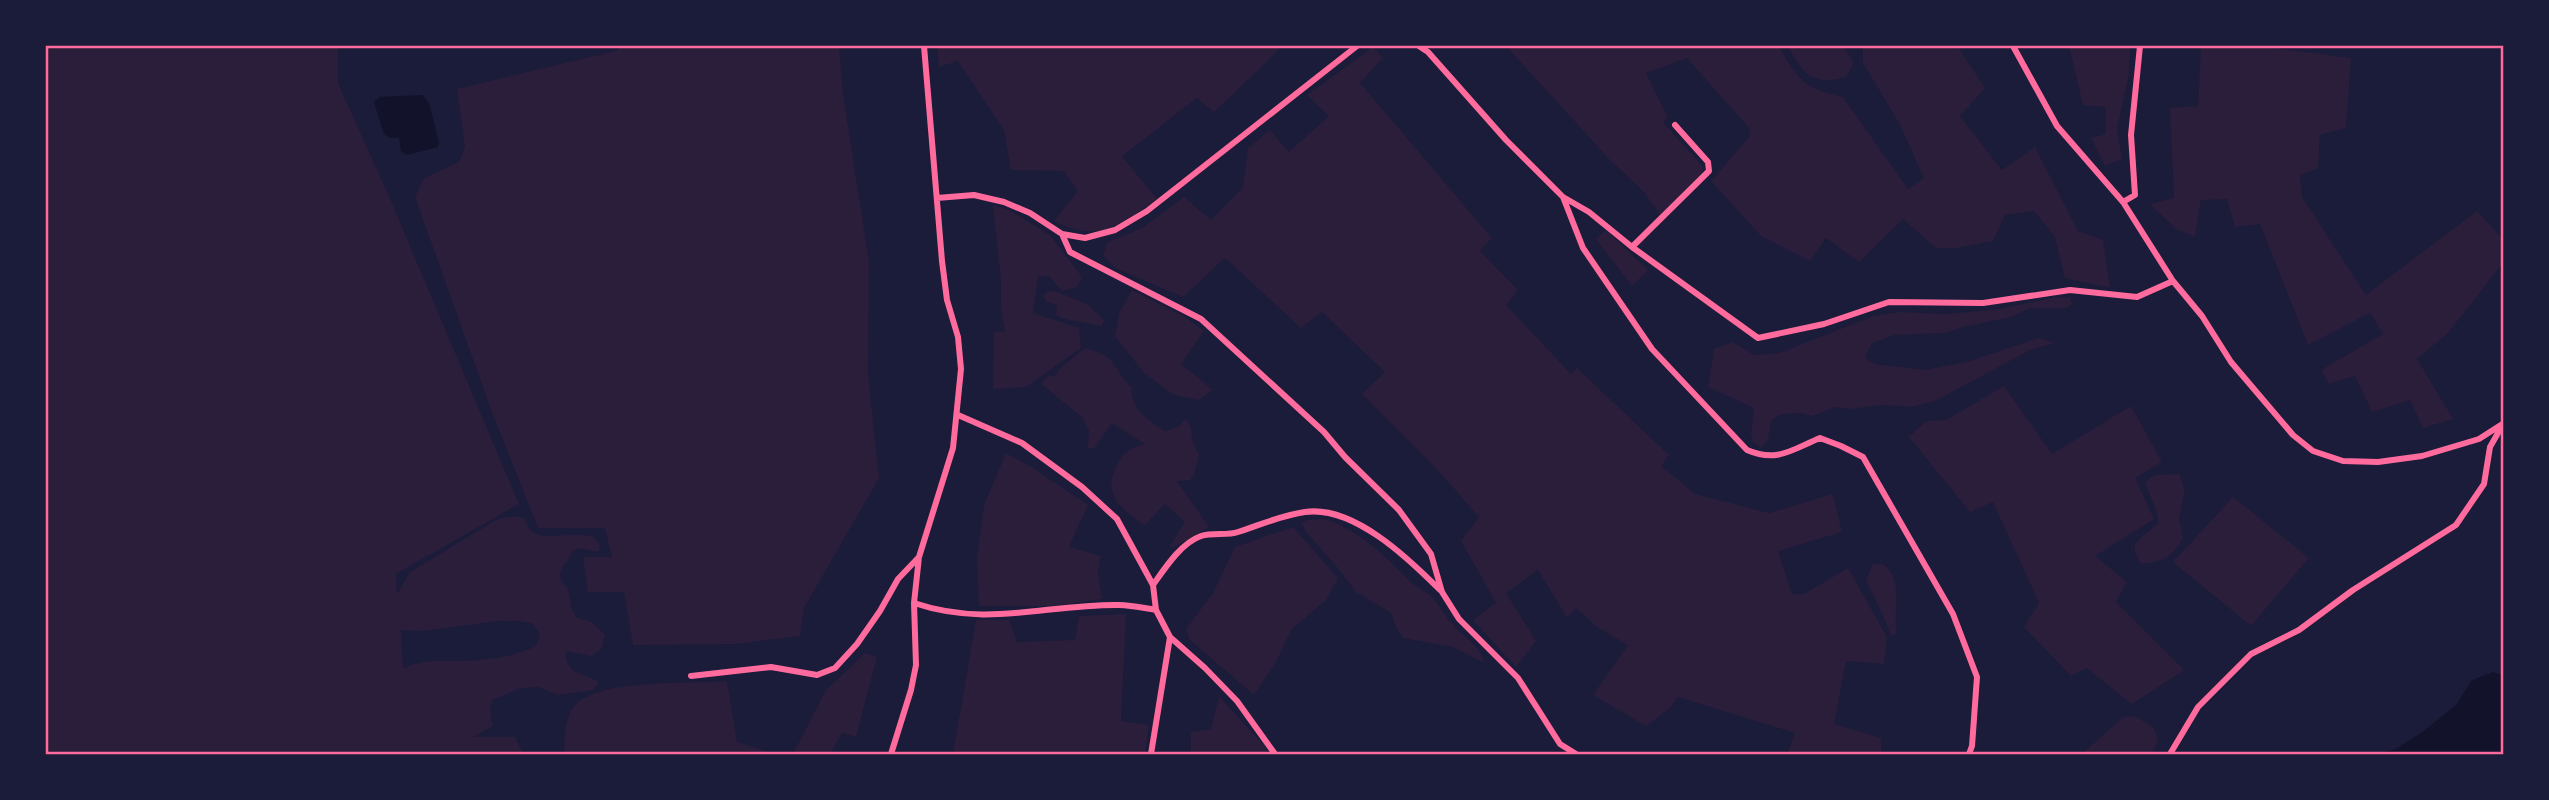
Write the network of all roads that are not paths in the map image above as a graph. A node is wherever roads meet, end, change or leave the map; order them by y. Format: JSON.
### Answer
{"nodes":[{"id":1,"x":924,"y":46,"type":"edge"},
{"id":2,"x":1357,"y":46,"type":"edge"},
{"id":3,"x":1419,"y":46,"type":"edge"},
{"id":4,"x":2012,"y":46,"type":"edge"},
{"id":5,"x":2140,"y":46,"type":"edge"},
{"id":6,"x":1675,"y":125,"type":"dead end"},
{"id":7,"x":1563,"y":197,"type":"junction"},
{"id":8,"x":937,"y":198,"type":"junction"},
{"id":9,"x":2123,"y":202,"type":"junction"},
{"id":10,"x":1062,"y":234,"type":"junction"},
{"id":11,"x":1632,"y":247,"type":"junction"},
{"id":12,"x":2173,"y":281,"type":"junction"},
{"id":13,"x":958,"y":415,"type":"junction"},
{"id":14,"x":2503,"y":423,"type":"edge"},
{"id":15,"x":919,"y":557,"type":"junction"},
{"id":16,"x":1153,"y":585,"type":"junction"},
{"id":17,"x":1442,"y":592,"type":"junction"},
{"id":18,"x":914,"y":603,"type":"junction"},
{"id":19,"x":1156,"y":610,"type":"junction"},
{"id":20,"x":1170,"y":637,"type":"junction"},
{"id":21,"x":691,"y":676,"type":"dead end"},
{"id":22,"x":891,"y":754,"type":"edge"},
{"id":23,"x":1151,"y":754,"type":"edge"},
{"id":24,"x":1275,"y":754,"type":"edge"},
{"id":25,"x":1576,"y":754,"type":"edge"},
{"id":26,"x":1969,"y":754,"type":"edge"},
{"id":27,"x":2170,"y":754,"type":"edge"}],
"edges":[{"from":1,"to":8,"type":"street"},
{"from":2,"to":10,"type":"street"},
{"from":3,"to":7,"type":"street"},
{"from":4,"to":9,"type":"street"},
{"from":5,"to":9,"type":"street"},
{"from":6,"to":11,"type":"street"},
{"from":7,"to":11,"type":"street"},
{"from":7,"to":26,"type":"street"},
{"from":8,"to":10,"type":"street"},
{"from":8,"to":13,"type":"street"},
{"from":9,"to":12,"type":"street"},
{"from":10,"to":17,"type":"street"},
{"from":11,"to":12,"type":"street"},
{"from":12,"to":14,"type":"street"},
{"from":13,"to":15,"type":"street"},
{"from":13,"to":16,"type":"street"},
{"from":14,"to":27,"type":"street"},
{"from":15,"to":18,"type":"street"},
{"from":15,"to":21,"type":"street"},
{"from":16,"to":17,"type":"street"},
{"from":16,"to":19,"type":"street"},
{"from":17,"to":25,"type":"street"},
{"from":18,"to":19,"type":"street"},
{"from":18,"to":22,"type":"street"},
{"from":19,"to":20,"type":"street"},
{"from":20,"to":23,"type":"street"},
{"from":20,"to":24,"type":"street"}]}
